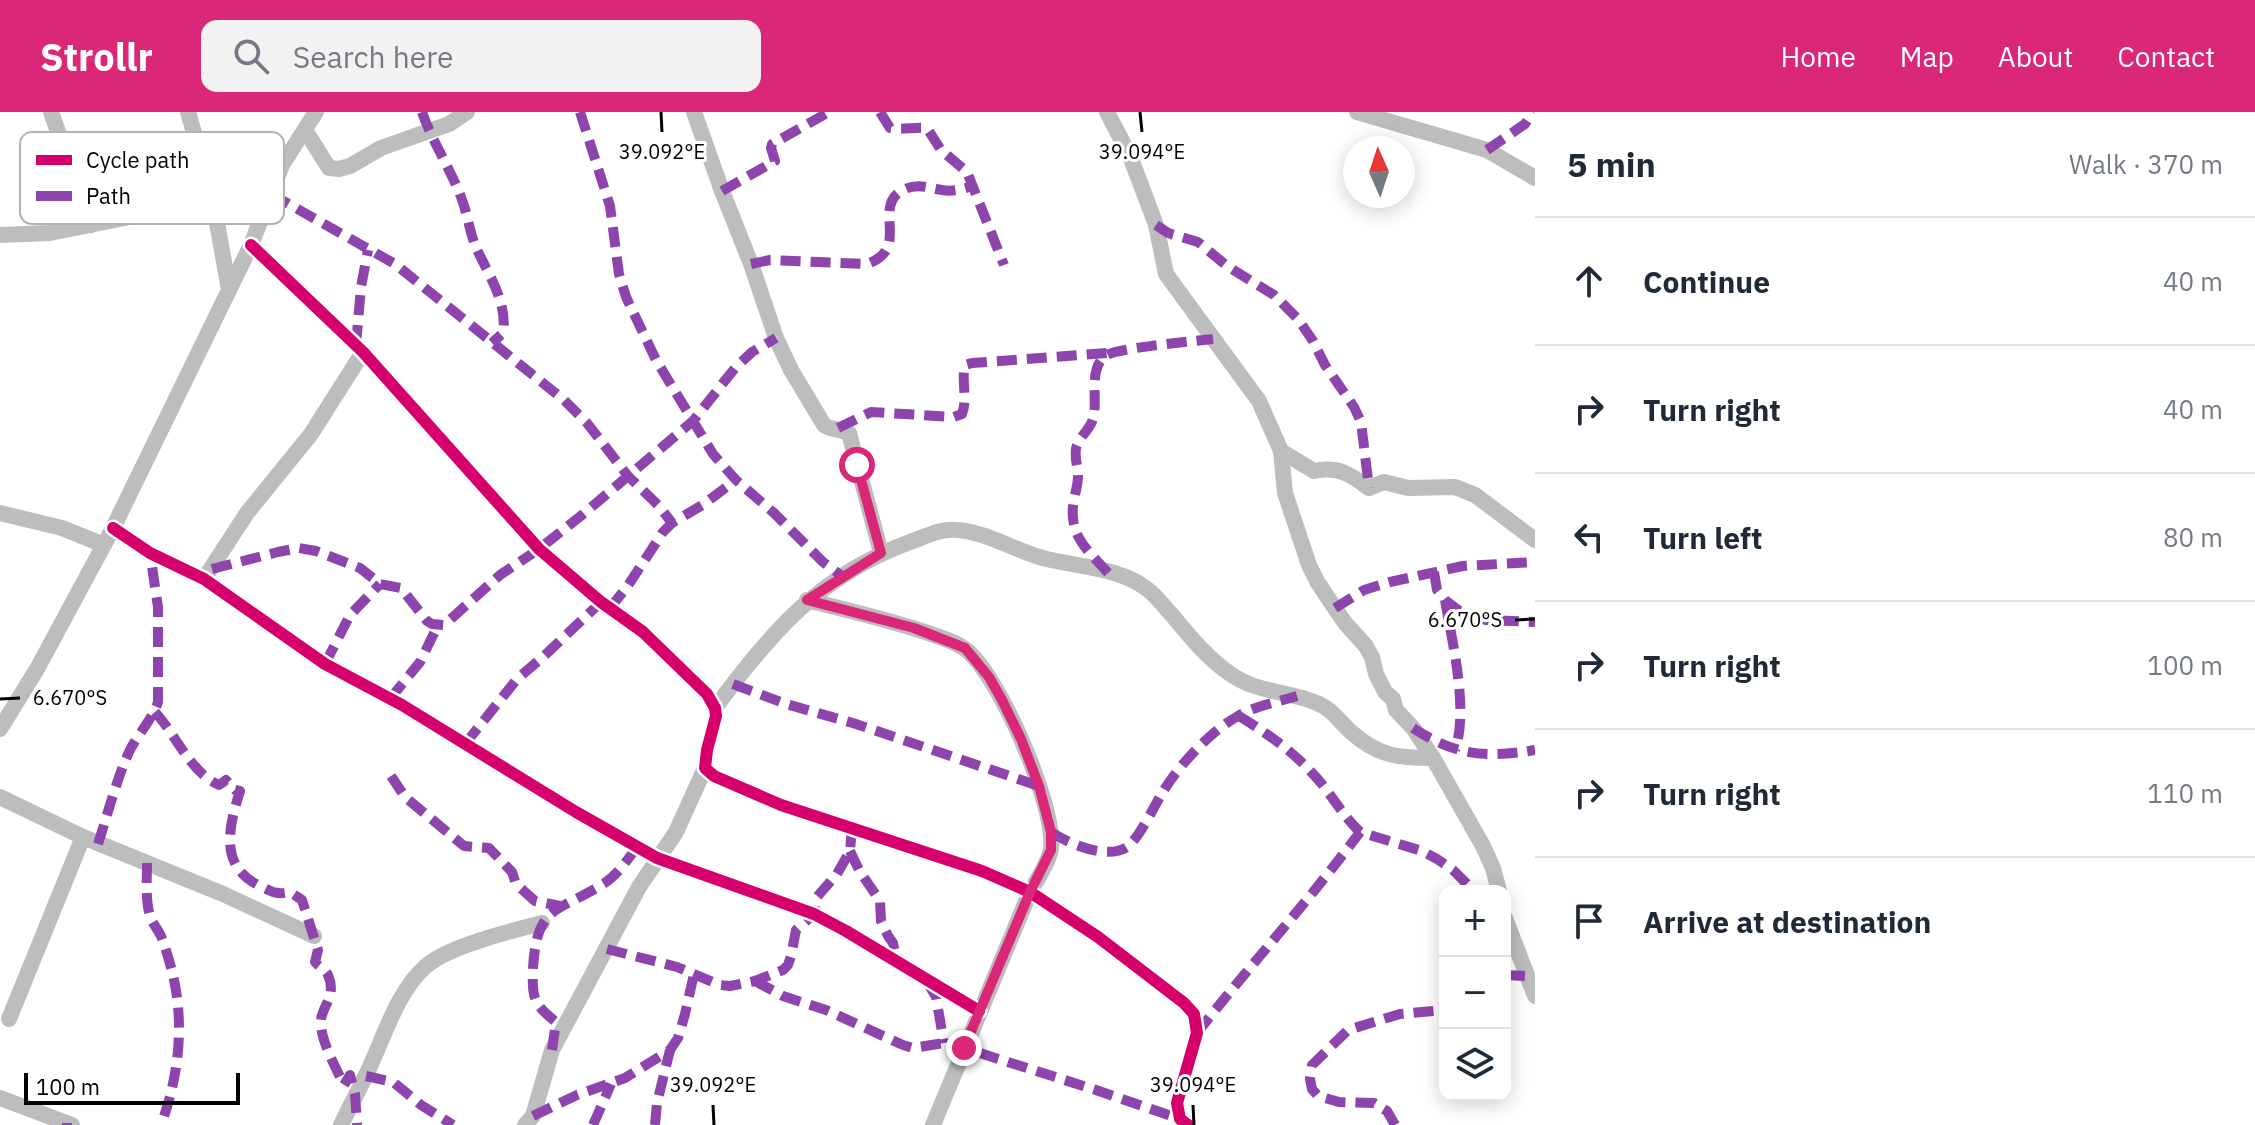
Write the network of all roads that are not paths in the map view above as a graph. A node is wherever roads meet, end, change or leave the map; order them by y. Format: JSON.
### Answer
{"nodes":[{"id":1,"x":51,"y":112,"type":"edge"},
{"id":2,"x":188,"y":112,"type":"edge"},
{"id":3,"x":316,"y":112,"type":"edge"},
{"id":4,"x":467,"y":112,"type":"edge"},
{"id":5,"x":694,"y":112,"type":"edge"},
{"id":6,"x":1107,"y":112,"type":"edge"},
{"id":7,"x":1357,"y":112,"type":"edge"},
{"id":8,"x":305,"y":130,"type":"junction"},
{"id":9,"x":58,"y":132,"type":"edge"},
{"id":10,"x":194,"y":132,"type":"edge"},
{"id":11,"x":284,"y":162,"type":"edge"},
{"id":12,"x":1535,"y":178,"type":"edge"},
{"id":13,"x":96,"y":224,"type":"edge"},
{"id":14,"x":217,"y":224,"type":"edge"},
{"id":15,"x":259,"y":224,"type":"edge"},
{"id":16,"x":91,"y":225,"type":"joint"},
{"id":17,"x":0,"y":235,"type":"edge"},
{"id":18,"x":251,"y":245,"type":"junction"},
{"id":19,"x":229,"y":290,"type":"junction"},
{"id":20,"x":363,"y":352,"type":"junction"},
{"id":21,"x":1281,"y":451,"type":"junction"},
{"id":22,"x":0,"y":513,"type":"edge"},
{"id":23,"x":113,"y":528,"type":"junction"},
{"id":24,"x":1535,"y":540,"type":"edge"},
{"id":25,"x":104,"y":545,"type":"junction"},
{"id":26,"x":881,"y":553,"type":"junction"},
{"id":27,"x":204,"y":579,"type":"junction"},
{"id":28,"x":807,"y":600,"type":"junction"},
{"id":29,"x":715,"y":708,"type":"junction"},
{"id":30,"x":0,"y":729,"type":"edge"},
{"id":31,"x":1433,"y":758,"type":"junction"},
{"id":32,"x":705,"y":768,"type":"junction"},
{"id":33,"x":0,"y":797,"type":"edge"},
{"id":34,"x":83,"y":837,"type":"junction"},
{"id":35,"x":657,"y":858,"type":"junction"},
{"id":36,"x":1497,"y":885,"type":"edge"},
{"id":37,"x":1030,"y":892,"type":"junction"},
{"id":38,"x":542,"y":923,"type":"dead end"},
{"id":39,"x":1511,"y":934,"type":"edge"},
{"id":40,"x":314,"y":936,"type":"dead end"},
{"id":41,"x":1535,"y":996,"type":"edge"},
{"id":42,"x":979,"y":1011,"type":"junction"},
{"id":43,"x":9,"y":1019,"type":"dead end"},
{"id":44,"x":0,"y":1098,"type":"edge"},
{"id":45,"x":72,"y":1125,"type":"edge"},
{"id":46,"x":341,"y":1125,"type":"edge"},
{"id":47,"x":525,"y":1125,"type":"edge"},
{"id":48,"x":933,"y":1125,"type":"edge"},
{"id":49,"x":1188,"y":1125,"type":"edge"}],
"edges":[{"from":1,"to":9,"type":"street"},
{"from":2,"to":10,"type":"street"},
{"from":3,"to":8,"type":"street"},
{"from":4,"to":8,"type":"street"},
{"from":5,"to":26,"type":"street"},
{"from":6,"to":21,"type":"street"},
{"from":7,"to":12,"type":"street"},
{"from":8,"to":11,"type":"street"},
{"from":13,"to":16,"type":"street"},
{"from":14,"to":19,"type":"street"},
{"from":15,"to":18,"type":"street"},
{"from":16,"to":17,"type":"street"},
{"from":18,"to":19,"type":"street"},
{"from":18,"to":20,"type":"street"},
{"from":19,"to":23,"type":"street"},
{"from":20,"to":27,"type":"street"},
{"from":20,"to":29,"type":"street"},
{"from":21,"to":24,"type":"street"},
{"from":21,"to":31,"type":"street"},
{"from":22,"to":25,"type":"street"},
{"from":23,"to":25,"type":"street"},
{"from":23,"to":27,"type":"street"},
{"from":25,"to":30,"type":"street"},
{"from":26,"to":28,"type":"street"},
{"from":26,"to":31,"type":"street"},
{"from":27,"to":35,"type":"street"},
{"from":28,"to":29,"type":"street"},
{"from":28,"to":37,"type":"street"},
{"from":29,"to":32,"type":"street"},
{"from":31,"to":36,"type":"street"},
{"from":32,"to":35,"type":"street"},
{"from":32,"to":37,"type":"street"},
{"from":33,"to":34,"type":"street"},
{"from":34,"to":40,"type":"street"},
{"from":34,"to":43,"type":"street"},
{"from":35,"to":42,"type":"street"},
{"from":35,"to":47,"type":"street"},
{"from":37,"to":42,"type":"street"},
{"from":37,"to":49,"type":"street"},
{"from":38,"to":46,"type":"street"},
{"from":39,"to":41,"type":"street"},
{"from":42,"to":48,"type":"street"},
{"from":44,"to":45,"type":"street"}]}
